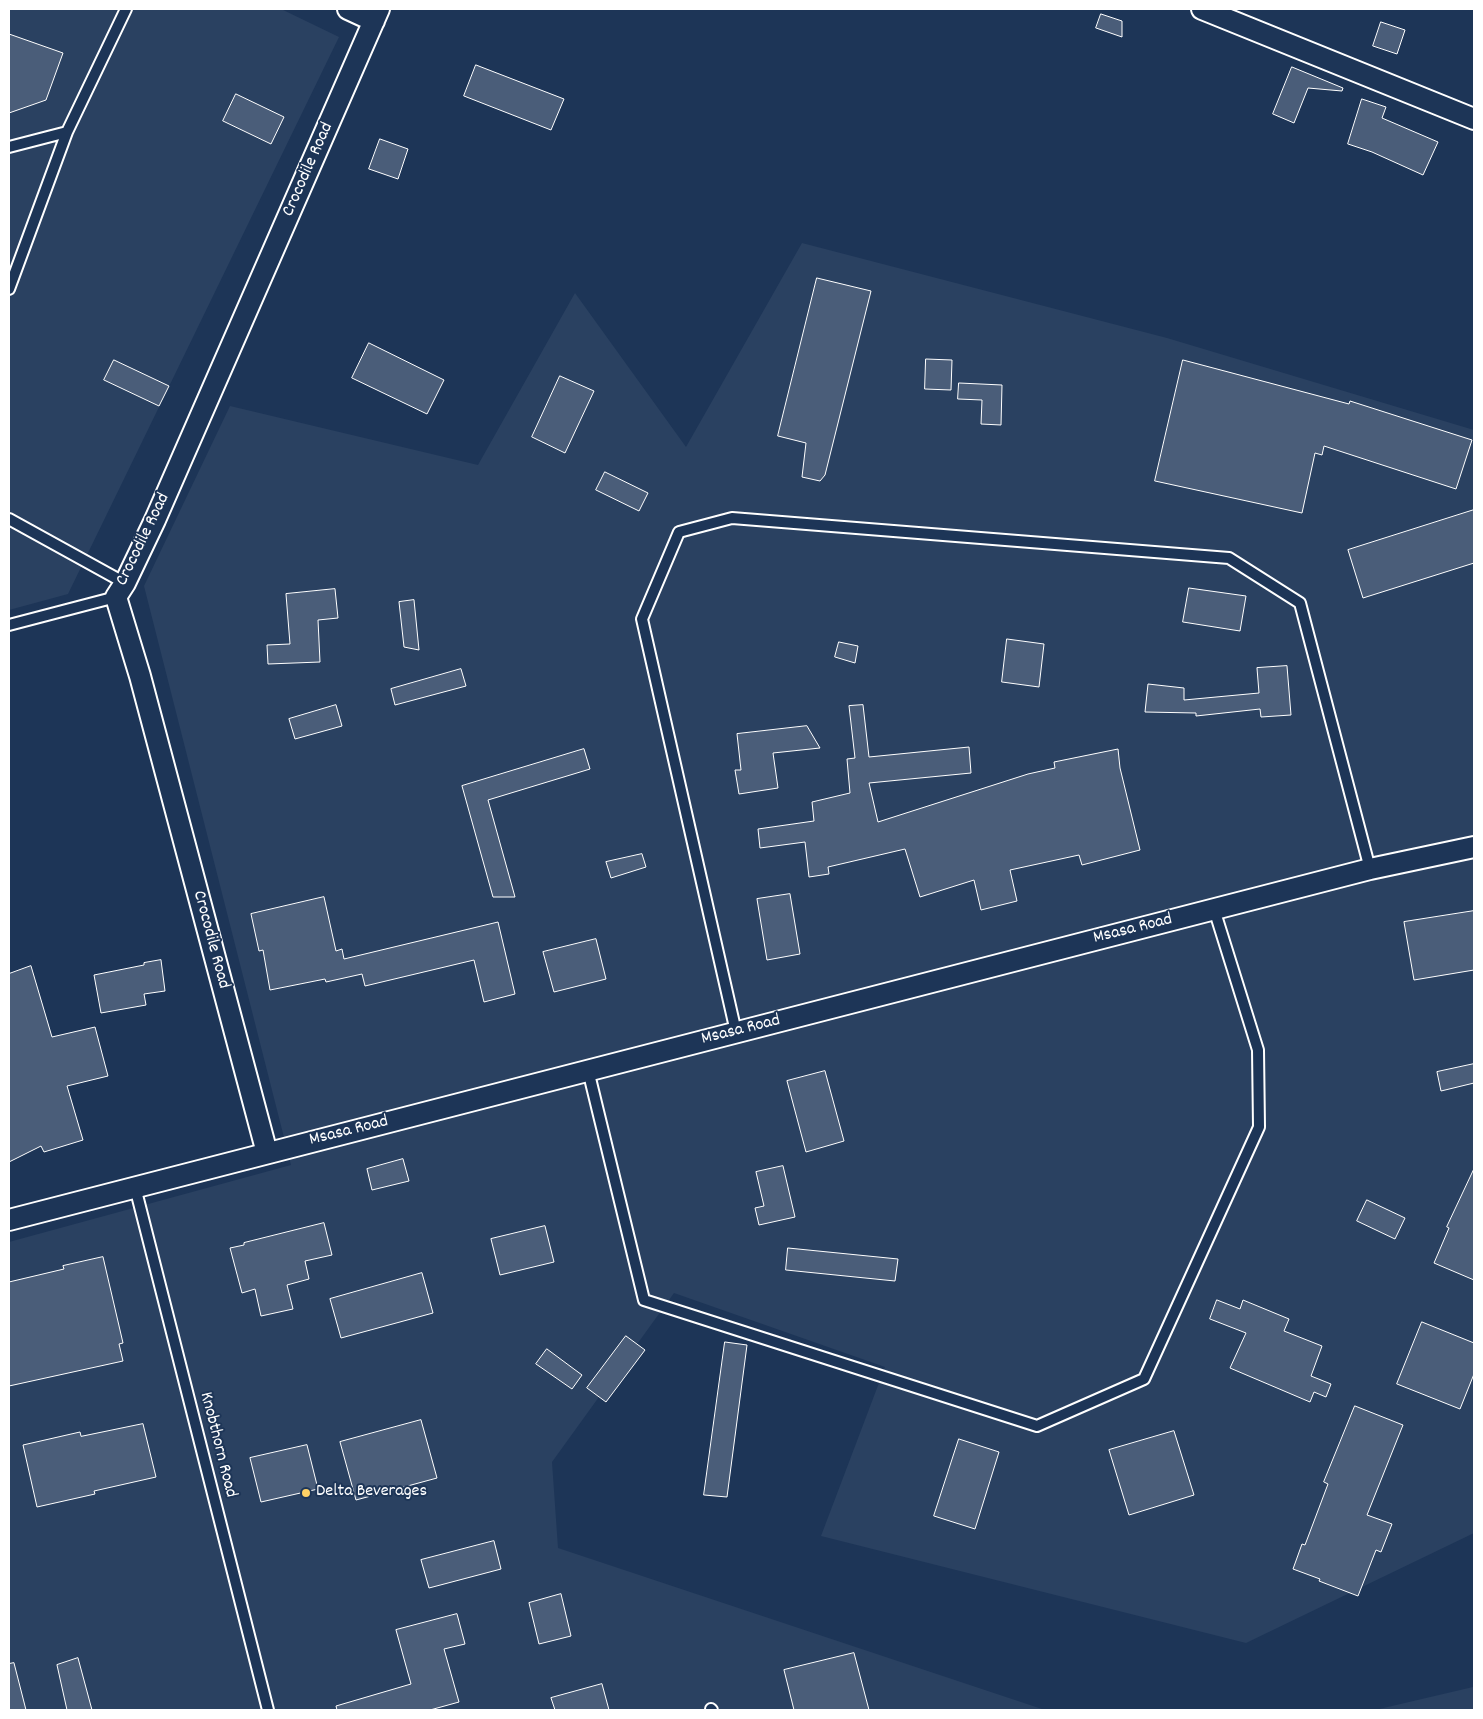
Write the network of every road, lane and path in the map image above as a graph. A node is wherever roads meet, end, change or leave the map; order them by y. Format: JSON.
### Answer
{"nodes":[{"id":1,"x":126,"y":9,"type":"edge"},
{"id":2,"x":348,"y":9,"type":"edge"},
{"id":3,"x":1202,"y":9,"type":"edge"},
{"id":4,"x":376,"y":15,"type":"edge"},
{"id":5,"x":1474,"y":119,"type":"edge"},
{"id":6,"x":67,"y":132,"type":"junction"},
{"id":7,"x":9,"y":147,"type":"edge"},
{"id":8,"x":9,"y":289,"type":"edge"},
{"id":9,"x":9,"y":519,"type":"edge"},
{"id":10,"x":120,"y":590,"type":"junction"},
{"id":11,"x":9,"y":625,"type":"edge"},
{"id":12,"x":1474,"y":847,"type":"edge"},
{"id":13,"x":1370,"y":869,"type":"junction"},
{"id":14,"x":1214,"y":909,"type":"junction"},
{"id":15,"x":736,"y":1032,"type":"junction"},
{"id":16,"x":588,"y":1070,"type":"junction"},
{"id":17,"x":267,"y":1153,"type":"junction"},
{"id":18,"x":135,"y":1187,"type":"junction"},
{"id":19,"x":9,"y":1220,"type":"edge"},
{"id":20,"x":268,"y":1710,"type":"edge"}],
"edges":[{"from":1,"to":6,"type":"lane"},
{"from":2,"to":4,"type":"street"},
{"from":3,"to":5,"type":"street"},
{"from":4,"to":10,"type":"street","name":"Crocodile Road"},
{"from":6,"to":7,"type":"lane"},
{"from":6,"to":8,"type":"lane"},
{"from":9,"to":10,"type":"lane"},
{"from":10,"to":11,"type":"lane"},
{"from":10,"to":17,"type":"street","name":"Crocodile Road"},
{"from":12,"to":13,"type":"street","name":"Msasa Road"},
{"from":13,"to":14,"type":"street","name":"Msasa Road"},
{"from":13,"to":15,"type":"lane"},
{"from":14,"to":15,"type":"street","name":"Msasa Road"},
{"from":14,"to":16,"type":"lane"},
{"from":15,"to":16,"type":"street","name":"Msasa Road"},
{"from":16,"to":17,"type":"street","name":"Msasa Road"},
{"from":17,"to":18,"type":"street","name":"Msasa Road"},
{"from":18,"to":19,"type":"street","name":"Msasa Road"},
{"from":18,"to":20,"type":"lane","name":"Knobthorn Road"}]}
